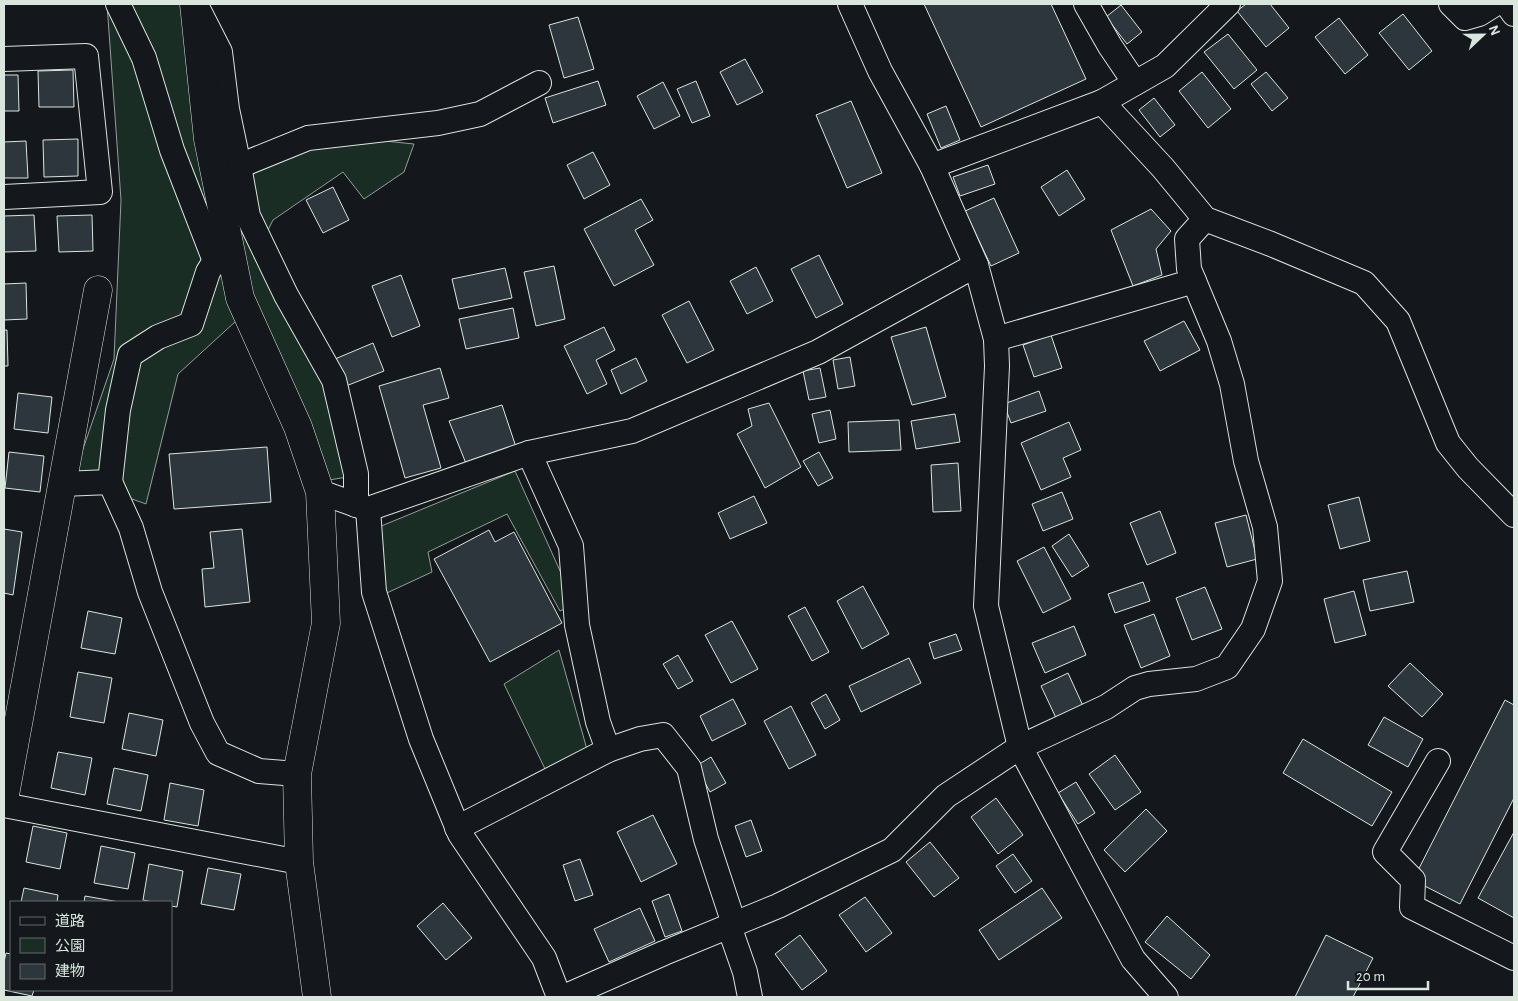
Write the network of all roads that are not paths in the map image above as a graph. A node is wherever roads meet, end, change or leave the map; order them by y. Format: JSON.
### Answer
{"nodes":[{"id":1,"x":118,"y":4,"type":"edge"},
{"id":2,"x":195,"y":4,"type":"edge"},
{"id":3,"x":850,"y":4,"type":"edge"},
{"id":4,"x":1086,"y":4,"type":"edge"},
{"id":5,"x":1228,"y":4,"type":"edge"},
{"id":6,"x":1451,"y":4,"type":"edge"},
{"id":7,"x":1495,"y":4,"type":"edge"},
{"id":8,"x":1507,"y":4,"type":"edge"},
{"id":9,"x":1514,"y":14,"type":"edge"},
{"id":10,"x":4,"y":59,"type":"edge"},
{"id":11,"x":539,"y":83,"type":"dead end"},
{"id":12,"x":1134,"y":83,"type":"junction"},
{"id":13,"x":1102,"y":102,"type":"junction"},
{"id":14,"x":240,"y":166,"type":"junction"},
{"id":15,"x":932,"y":166,"type":"junction"},
{"id":16,"x":4,"y":198,"type":"edge"},
{"id":17,"x":1205,"y":219,"type":"junction"},
{"id":18,"x":222,"y":250,"type":"junction"},
{"id":19,"x":976,"y":265,"type":"junction"},
{"id":20,"x":1194,"y":281,"type":"junction"},
{"id":21,"x":98,"y":290,"type":"dead end"},
{"id":22,"x":996,"y":339,"type":"junction"},
{"id":23,"x":529,"y":453,"type":"junction"},
{"id":24,"x":110,"y":482,"type":"junction"},
{"id":25,"x":62,"y":484,"type":"junction"},
{"id":26,"x":320,"y":492,"type":"junction"},
{"id":27,"x":362,"y":507,"type":"junction"},
{"id":28,"x":1514,"y":515,"type":"edge"},
{"id":29,"x":1020,"y":747,"type":"junction"},
{"id":30,"x":608,"y":750,"type":"junction"},
{"id":31,"x":1438,"y":761,"type":"dead end"},
{"id":32,"x":297,"y":774,"type":"junction"},
{"id":33,"x":4,"y":800,"type":"edge"},
{"id":34,"x":4,"y":805,"type":"edge"},
{"id":35,"x":458,"y":828,"type":"junction"},
{"id":36,"x":298,"y":862,"type":"junction"},
{"id":37,"x":731,"y":925,"type":"junction"},
{"id":38,"x":1514,"y":958,"type":"edge"},
{"id":39,"x":317,"y":997,"type":"edge"},
{"id":40,"x":559,"y":997,"type":"edge"},
{"id":41,"x":564,"y":997,"type":"edge"},
{"id":42,"x":750,"y":997,"type":"edge"},
{"id":43,"x":1166,"y":997,"type":"edge"}],
"edges":[{"from":1,"to":18,"type":"street"},
{"from":2,"to":14,"type":"street"},
{"from":2,"to":18,"type":"street"},
{"from":3,"to":15,"type":"street"},
{"from":4,"to":12,"type":"street"},
{"from":5,"to":12,"type":"street"},
{"from":6,"to":7,"type":"street"},
{"from":8,"to":9,"type":"street"},
{"from":10,"to":16,"type":"street"},
{"from":11,"to":14,"type":"street"},
{"from":12,"to":13,"type":"street"},
{"from":13,"to":15,"type":"street"},
{"from":13,"to":17,"type":"street"},
{"from":14,"to":27,"type":"street"},
{"from":15,"to":19,"type":"street"},
{"from":17,"to":20,"type":"street"},
{"from":17,"to":28,"type":"street"},
{"from":18,"to":24,"type":"street"},
{"from":18,"to":26,"type":"street"},
{"from":19,"to":22,"type":"street"},
{"from":19,"to":23,"type":"street"},
{"from":20,"to":22,"type":"street"},
{"from":20,"to":29,"type":"street"},
{"from":21,"to":25,"type":"street"},
{"from":22,"to":29,"type":"street"},
{"from":23,"to":27,"type":"street"},
{"from":23,"to":30,"type":"street"},
{"from":24,"to":25,"type":"street"},
{"from":24,"to":32,"type":"street"},
{"from":25,"to":33,"type":"street"},
{"from":26,"to":27,"type":"street"},
{"from":26,"to":32,"type":"street"},
{"from":27,"to":35,"type":"street"},
{"from":29,"to":37,"type":"street"},
{"from":29,"to":43,"type":"street"},
{"from":30,"to":35,"type":"street"},
{"from":30,"to":37,"type":"street"},
{"from":31,"to":38,"type":"street"},
{"from":32,"to":36,"type":"street"},
{"from":34,"to":36,"type":"street"},
{"from":35,"to":40,"type":"street"},
{"from":36,"to":39,"type":"street"},
{"from":37,"to":41,"type":"street"},
{"from":37,"to":42,"type":"street"}]}
